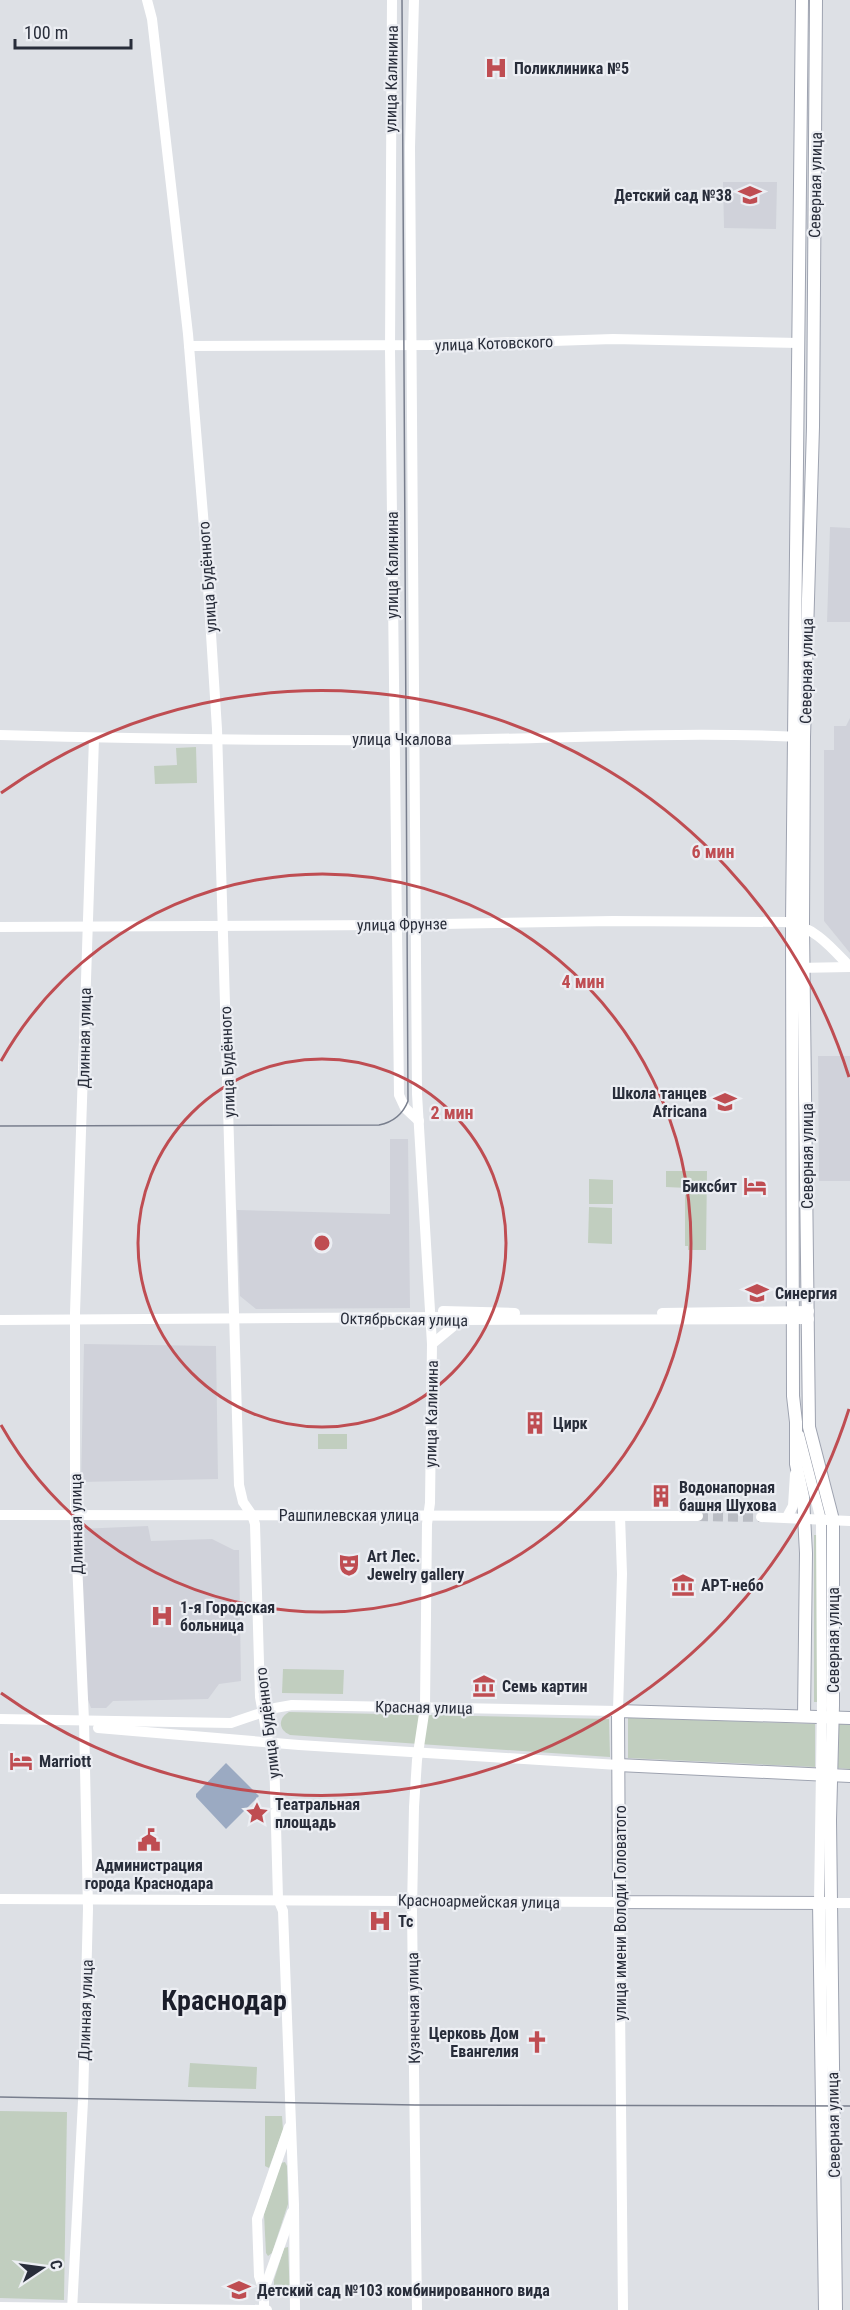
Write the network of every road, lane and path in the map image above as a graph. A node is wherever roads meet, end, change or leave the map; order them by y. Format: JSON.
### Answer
{"nodes":[{"id":1,"x":147,"y":0,"type":"edge"},
{"id":2,"x":155,"y":0,"type":"edge"},
{"id":3,"x":392,"y":0,"type":"edge"},
{"id":4,"x":414,"y":0,"type":"edge"},
{"id":5,"x":802,"y":0,"type":"edge"},
{"id":6,"x":816,"y":0,"type":"edge"},
{"id":7,"x":152,"y":20,"type":"junction"},
{"id":8,"x":799,"y":343,"type":"junction"},
{"id":9,"x":391,"y":344,"type":"junction"},
{"id":10,"x":412,"y":345,"type":"junction"},
{"id":11,"x":189,"y":346,"type":"junction"},
{"id":12,"x":798,"y":446,"type":"junction"},
{"id":13,"x":812,"y":446,"type":"junction"},
{"id":14,"x":0,"y":735,"type":"edge"},
{"id":15,"x":799,"y":737,"type":"junction"},
{"id":16,"x":94,"y":738,"type":"junction"},
{"id":17,"x":217,"y":739,"type":"junction"},
{"id":18,"x":393,"y":739,"type":"junction"},
{"id":19,"x":414,"y":740,"type":"junction"},
{"id":20,"x":416,"y":924,"type":"junction"},
{"id":21,"x":395,"y":925,"type":"junction"},
{"id":22,"x":798,"y":925,"type":"junction"},
{"id":23,"x":223,"y":926,"type":"junction"},
{"id":24,"x":0,"y":927,"type":"edge"},
{"id":25,"x":86,"y":927,"type":"junction"},
{"id":26,"x":850,"y":967,"type":"edge"},
{"id":27,"x":801,"y":970,"type":"junction"},
{"id":28,"x":850,"y":973,"type":"edge"},
{"id":29,"x":419,"y":1121,"type":"junction"},
{"id":30,"x":0,"y":1313,"type":"edge"},
{"id":31,"x":430,"y":1314,"type":"junction"},
{"id":32,"x":793,"y":1315,"type":"junction"},
{"id":33,"x":809,"y":1315,"type":"junction"},
{"id":34,"x":75,"y":1316,"type":"junction"},
{"id":35,"x":235,"y":1317,"type":"junction"},
{"id":36,"x":0,"y":1320,"type":"edge"},
{"id":37,"x":461,"y":1320,"type":"junction"},
{"id":38,"x":432,"y":1344,"type":"junction"},
{"id":39,"x":796,"y":1422,"type":"junction"},
{"id":40,"x":796,"y":1464,"type":"junction"},
{"id":41,"x":428,"y":1514,"type":"junction"},
{"id":42,"x":0,"y":1515,"type":"edge"},
{"id":43,"x":252,"y":1515,"type":"junction"},
{"id":44,"x":75,"y":1516,"type":"junction"},
{"id":45,"x":620,"y":1516,"type":"junction"},
{"id":46,"x":698,"y":1516,"type":"tunnel mouth"},
{"id":47,"x":761,"y":1516,"type":"tunnel mouth"},
{"id":48,"x":787,"y":1517,"type":"junction"},
{"id":49,"x":804,"y":1518,"type":"junction"},
{"id":50,"x":827,"y":1520,"type":"junction"},
{"id":51,"x":850,"y":1521,"type":"edge"},
{"id":52,"x":425,"y":1707,"type":"junction"},
{"id":53,"x":618,"y":1711,"type":"junction"},
{"id":54,"x":262,"y":1712,"type":"junction"},
{"id":55,"x":804,"y":1716,"type":"junction"},
{"id":56,"x":827,"y":1717,"type":"junction"},
{"id":57,"x":850,"y":1718,"type":"edge"},
{"id":58,"x":0,"y":1719,"type":"edge"},
{"id":59,"x":84,"y":1725,"type":"junction"},
{"id":60,"x":0,"y":1726,"type":"edge"},
{"id":61,"x":268,"y":1742,"type":"junction"},
{"id":62,"x":418,"y":1752,"type":"junction"},
{"id":63,"x":618,"y":1765,"type":"junction"},
{"id":64,"x":825,"y":1774,"type":"junction"},
{"id":65,"x":850,"y":1776,"type":"edge"},
{"id":66,"x":0,"y":1899,"type":"edge"},
{"id":67,"x":87,"y":1899,"type":"junction"},
{"id":68,"x":278,"y":1899,"type":"junction"},
{"id":69,"x":412,"y":1900,"type":"junction"},
{"id":70,"x":619,"y":1902,"type":"junction"},
{"id":71,"x":824,"y":1903,"type":"junction"},
{"id":72,"x":850,"y":1903,"type":"edge"},
{"id":73,"x":291,"y":2121,"type":"junction"},
{"id":74,"x":294,"y":2205,"type":"junction"},
{"id":75,"x":264,"y":2291,"type":"junction"},
{"id":76,"x":0,"y":2307,"type":"edge"},
{"id":77,"x":72,"y":2309,"type":"edge"},
{"id":78,"x":265,"y":2310,"type":"edge"},
{"id":79,"x":295,"y":2310,"type":"edge"},
{"id":80,"x":417,"y":2310,"type":"edge"},
{"id":81,"x":623,"y":2310,"type":"edge"},
{"id":82,"x":825,"y":2310,"type":"edge"},
{"id":83,"x":836,"y":2310,"type":"edge"}],
"edges":[{"from":1,"to":7,"type":"street","name":"улица Будённого"},
{"from":2,"to":7,"type":"street"},
{"from":3,"to":9,"type":"street","name":"улица Калинина"},
{"from":4,"to":10,"type":"street","name":"улица Калинина"},
{"from":5,"to":8,"type":"main road","name":"Северная улица"},
{"from":6,"to":13,"type":"main road","name":"Северная улица"},
{"from":7,"to":11,"type":"street","name":"улица Будённого"},
{"from":8,"to":10,"type":"street","name":"улица Котовского"},
{"from":8,"to":12,"type":"main road","name":"Северная улица"},
{"from":9,"to":10,"type":"street","name":"улица Котовского"},
{"from":9,"to":11,"type":"street","name":"улица Котовского"},
{"from":9,"to":18,"type":"street","name":"улица Калинина"},
{"from":10,"to":19,"type":"street","name":"улица Калинина"},
{"from":11,"to":17,"type":"street","name":"улица Будённого"},
{"from":12,"to":13,"type":"main road"},
{"from":12,"to":15,"type":"main road","name":"Северная улица"},
{"from":13,"to":15,"type":"main road","name":"Северная улица"},
{"from":14,"to":16,"type":"street","name":"улица Чкалова"},
{"from":15,"to":19,"type":"street","name":"улица Чкалова"},
{"from":15,"to":22,"type":"main road","name":"Северная улица"},
{"from":16,"to":17,"type":"street","name":"улица Чкалова"},
{"from":16,"to":25,"type":"street","name":"Длинная улица"},
{"from":17,"to":18,"type":"street","name":"улица Чкалова"},
{"from":17,"to":23,"type":"street","name":"улица Будённого"},
{"from":18,"to":19,"type":"street","name":"улица Чкалова"},
{"from":18,"to":21,"type":"street","name":"улица Калинина"},
{"from":19,"to":20,"type":"street","name":"улица Калинина"},
{"from":20,"to":21,"type":"street","name":"улица Фрунзе"},
{"from":20,"to":22,"type":"street","name":"улица Фрунзе"},
{"from":20,"to":29,"type":"street","name":"улица Калинина"},
{"from":21,"to":23,"type":"street","name":"улица Фрунзе"},
{"from":21,"to":29,"type":"street","name":"улица Калинина"},
{"from":22,"to":26,"type":"street"},
{"from":22,"to":27,"type":"main road","name":"Северная улица"},
{"from":23,"to":25,"type":"street","name":"улица Фрунзе"},
{"from":23,"to":35,"type":"street","name":"улица Будённого"},
{"from":24,"to":25,"type":"street","name":"улица Фрунзе"},
{"from":25,"to":34,"type":"street","name":"Длинная улица"},
{"from":26,"to":27,"type":"street"},
{"from":27,"to":28,"type":"street"},
{"from":27,"to":32,"type":"main road","name":"Северная улица"},
{"from":27,"to":33,"type":"main road","name":"Северная улица"},
{"from":29,"to":31,"type":"street","name":"улица Калинина"},
{"from":30,"to":34,"type":"street","name":"Октябрьская улица"},
{"from":31,"to":32,"type":"street","name":"Октябрьская улица"},
{"from":31,"to":35,"type":"street","name":"Октябрьская улица"},
{"from":31,"to":37,"type":"street","name":"Октябрьская улица"},
{"from":31,"to":38,"type":"street","name":"улица Калинина"},
{"from":32,"to":33,"type":"street","name":"Октябрьская улица"},
{"from":32,"to":37,"type":"street","name":"Октябрьская улица"},
{"from":32,"to":39,"type":"main road","name":"Северная улица"},
{"from":33,"to":50,"type":"main road","name":"Северная улица"},
{"from":34,"to":35,"type":"street","name":"Октябрьская улица"},
{"from":34,"to":36,"type":"street","name":"Октябрьская улица"},
{"from":34,"to":44,"type":"street","name":"Длинная улица"},
{"from":35,"to":43,"type":"street","name":"улица Будённого"},
{"from":37,"to":38,"type":"street"},
{"from":38,"to":41,"type":"street","name":"улица Калинина"},
{"from":39,"to":40,"type":"main road","name":"Северная улица"},
{"from":39,"to":50,"type":"street","name":"Северная улица"},
{"from":40,"to":48,"type":"street","name":"Северная улица"},
{"from":40,"to":49,"type":"main road","name":"Северная улица"},
{"from":41,"to":43,"type":"street","name":"Рашпилевская улица"},
{"from":41,"to":45,"type":"street","name":"Рашпилевская улица"},
{"from":41,"to":52,"type":"street","name":"улица Калинина"},
{"from":42,"to":44,"type":"street","name":"Рашпилевская улица"},
{"from":43,"to":44,"type":"street","name":"Рашпилевская улица"},
{"from":43,"to":54,"type":"street","name":"улица Будённого"},
{"from":44,"to":59,"type":"street","name":"Длинная улица"},
{"from":45,"to":46,"type":"street","name":"Рашпилевская улица"},
{"from":45,"to":53,"type":"street","name":"улица имени Володи Головатого"},
{"from":47,"to":48,"type":"street"},
{"from":48,"to":49,"type":"street"},
{"from":49,"to":50,"type":"street"},
{"from":49,"to":55,"type":"main road","name":"Северная улица"},
{"from":50,"to":51,"type":"street"},
{"from":50,"to":56,"type":"main road","name":"Северная улица"},
{"from":52,"to":53,"type":"street","name":"Красная улица"},
{"from":52,"to":54,"type":"street","name":"Красная улица"},
{"from":52,"to":62,"type":"street","name":"Кузнечная улица"},
{"from":53,"to":55,"type":"main road","name":"Красная улица"},
{"from":53,"to":63,"type":"main road","name":"улица имени Володи Головатого"},
{"from":54,"to":59,"type":"street","name":"Красная улица"},
{"from":54,"to":61,"type":"street","name":"улица Будённого"},
{"from":55,"to":56,"type":"main road","name":"Красная улица"},
{"from":56,"to":57,"type":"main road","name":"Красная улица"},
{"from":56,"to":64,"type":"main road","name":"Северная улица"},
{"from":58,"to":59,"type":"street","name":"Красная улица"},
{"from":59,"to":60,"type":"street","name":"Красная улица"},
{"from":59,"to":61,"type":"street","name":"Красная улица"},
{"from":59,"to":67,"type":"street","name":"Длинная улица"},
{"from":61,"to":62,"type":"street","name":"Красная улица"},
{"from":61,"to":68,"type":"street","name":"улица Будённого"},
{"from":62,"to":63,"type":"street","name":"Красная улица"},
{"from":62,"to":69,"type":"street","name":"Кузнечная улица"},
{"from":63,"to":64,"type":"main road","name":"Красная улица"},
{"from":63,"to":70,"type":"main road","name":"улица имени Володи Головатого"},
{"from":64,"to":65,"type":"main road","name":"Красная улица"},
{"from":64,"to":71,"type":"main road","name":"Северная улица"},
{"from":66,"to":67,"type":"street","name":"Красноармейская улица"},
{"from":67,"to":68,"type":"street","name":"Красноармейская улица"},
{"from":67,"to":77,"type":"street","name":"Длинная улица"},
{"from":68,"to":69,"type":"street","name":"Красноармейская улица"},
{"from":68,"to":73,"type":"street","name":"улица Будённого"},
{"from":69,"to":70,"type":"street","name":"Красноармейская улица"},
{"from":69,"to":80,"type":"street","name":"Кузнечная улица"},
{"from":70,"to":71,"type":"main road","name":"Красноармейская улица"},
{"from":70,"to":81,"type":"street","name":"улица имени Володи Головатого"},
{"from":71,"to":72,"type":"street","name":"Красноармейская улица"},
{"from":71,"to":82,"type":"main road","name":"Северная улица"},
{"from":71,"to":83,"type":"main road","name":"Северная улица"},
{"from":73,"to":74,"type":"street","name":"улица Будённого"},
{"from":73,"to":75,"type":"street","name":"улица Будённого"},
{"from":74,"to":75,"type":"street","name":"улица Будённого"},
{"from":74,"to":79,"type":"street","name":"улица Будённого"},
{"from":75,"to":78,"type":"street","name":"улица Будённого"},
{"from":76,"to":77,"type":"street"},
{"from":77,"to":78,"type":"street"}]}
